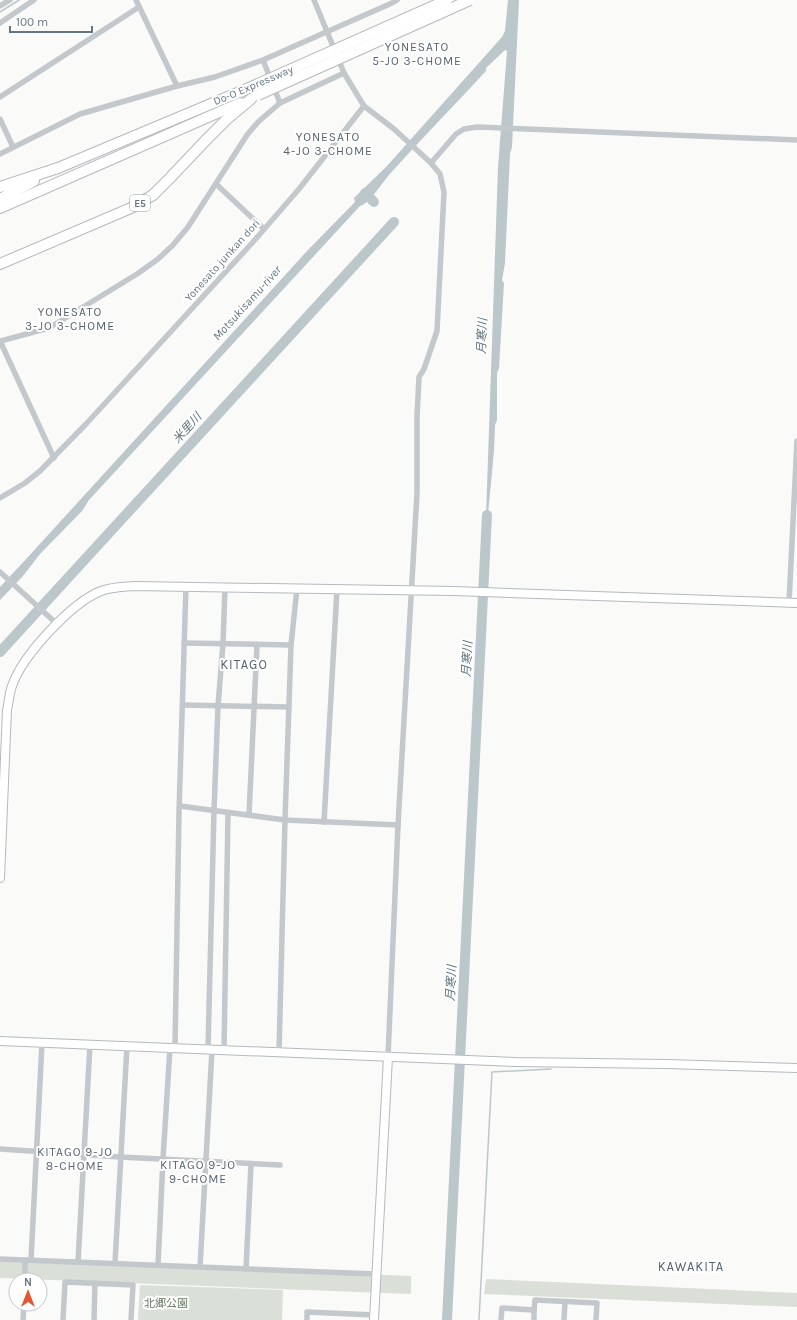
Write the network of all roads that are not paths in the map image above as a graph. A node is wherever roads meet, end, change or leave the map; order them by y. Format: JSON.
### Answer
{"nodes":[{"id":1,"x":10,"y":0,"type":"edge"},
{"id":2,"x":34,"y":0,"type":"edge"},
{"id":3,"x":136,"y":0,"type":"edge"},
{"id":4,"x":314,"y":0,"type":"edge"},
{"id":5,"x":448,"y":0,"type":"edge"},
{"id":6,"x":470,"y":0,"type":"edge"},
{"id":7,"x":394,"y":1,"type":"edge"},
{"id":8,"x":0,"y":6,"type":"edge"},
{"id":9,"x":139,"y":7,"type":"junction"},
{"id":10,"x":0,"y":23,"type":"edge"},
{"id":11,"x":328,"y":32,"type":"junction"},
{"id":12,"x":263,"y":60,"type":"junction"},
{"id":13,"x":344,"y":73,"type":"junction"},
{"id":14,"x":177,"y":86,"type":"junction"},
{"id":15,"x":0,"y":97,"type":"edge"},
{"id":16,"x":254,"y":97,"type":"junction"},
{"id":17,"x":280,"y":103,"type":"junction"},
{"id":18,"x":364,"y":106,"type":"junction"},
{"id":19,"x":0,"y":119,"type":"edge"},
{"id":20,"x":797,"y":140,"type":"edge"},
{"id":21,"x":13,"y":147,"type":"junction"},
{"id":22,"x":0,"y":154,"type":"edge"},
{"id":23,"x":431,"y":163,"type":"junction"},
{"id":24,"x":58,"y":168,"type":"junction"},
{"id":25,"x":216,"y":184,"type":"junction"},
{"id":26,"x":0,"y":187,"type":"edge"},
{"id":27,"x":0,"y":199,"type":"edge"},
{"id":28,"x":0,"y":208,"type":"edge"},
{"id":29,"x":264,"y":230,"type":"junction"},
{"id":30,"x":0,"y":264,"type":"edge"},
{"id":31,"x":0,"y":341,"type":"edge"},
{"id":32,"x":797,"y":441,"type":"edge"},
{"id":33,"x":54,"y":458,"type":"junction"},
{"id":34,"x":0,"y":498,"type":"edge"},
{"id":35,"x":0,"y":572,"type":"edge"},
{"id":36,"x":186,"y":586,"type":"junction"},
{"id":37,"x":224,"y":587,"type":"junction"},
{"id":38,"x":297,"y":588,"type":"junction"},
{"id":39,"x":337,"y":589,"type":"junction"},
{"id":40,"x":412,"y":590,"type":"junction"},
{"id":41,"x":793,"y":603,"type":"edge"},
{"id":42,"x":57,"y":624,"type":"junction"},
{"id":43,"x":184,"y":643,"type":"junction"},
{"id":44,"x":223,"y":643,"type":"junction"},
{"id":45,"x":257,"y":645,"type":"junction"},
{"id":46,"x":291,"y":645,"type":"junction"},
{"id":47,"x":183,"y":705,"type":"junction"},
{"id":48,"x":218,"y":706,"type":"junction"},
{"id":49,"x":254,"y":707,"type":"junction"},
{"id":50,"x":289,"y":707,"type":"junction"},
{"id":51,"x":3,"y":728,"type":"edge"},
{"id":52,"x":180,"y":806,"type":"junction"},
{"id":53,"x":214,"y":811,"type":"junction"},
{"id":54,"x":228,"y":813,"type":"junction"},
{"id":55,"x":249,"y":816,"type":"junction"},
{"id":56,"x":285,"y":820,"type":"junction"},
{"id":57,"x":324,"y":822,"type":"junction"},
{"id":58,"x":398,"y":825,"type":"junction"},
{"id":59,"x":0,"y":878,"type":"edge"},
{"id":60,"x":0,"y":1041,"type":"edge"},
{"id":61,"x":42,"y":1043,"type":"junction"},
{"id":62,"x":90,"y":1045,"type":"junction"},
{"id":63,"x":127,"y":1046,"type":"junction"},
{"id":64,"x":173,"y":1048,"type":"junction"},
{"id":65,"x":210,"y":1049,"type":"junction"},
{"id":66,"x":224,"y":1050,"type":"junction"},
{"id":67,"x":279,"y":1052,"type":"junction"},
{"id":68,"x":388,"y":1057,"type":"junction"},
{"id":69,"x":797,"y":1068,"type":"edge"},
{"id":70,"x":0,"y":1149,"type":"edge"},
{"id":71,"x":35,"y":1151,"type":"junction"},
{"id":72,"x":83,"y":1155,"type":"junction"},
{"id":73,"x":120,"y":1157,"type":"junction"},
{"id":74,"x":163,"y":1159,"type":"junction"},
{"id":75,"x":206,"y":1162,"type":"junction"},
{"id":76,"x":251,"y":1164,"type":"junction"},
{"id":77,"x":280,"y":1165,"type":"dead end"},
{"id":78,"x":0,"y":1259,"type":"edge"},
{"id":79,"x":28,"y":1260,"type":"junction"},
{"id":80,"x":78,"y":1262,"type":"junction"},
{"id":81,"x":115,"y":1263,"type":"junction"},
{"id":82,"x":158,"y":1265,"type":"junction"},
{"id":83,"x":200,"y":1267,"type":"junction"},
{"id":84,"x":246,"y":1269,"type":"junction"},
{"id":85,"x":26,"y":1272,"type":"edge"},
{"id":86,"x":376,"y":1276,"type":"junction"},
{"id":87,"x":95,"y":1283,"type":"junction"},
{"id":88,"x":565,"y":1302,"type":"junction"},
{"id":89,"x":534,"y":1310,"type":"junction"},
{"id":90,"x":374,"y":1317,"type":"edge"},
{"id":91,"x":63,"y":1320,"type":"edge"},
{"id":92,"x":94,"y":1320,"type":"edge"},
{"id":93,"x":131,"y":1320,"type":"edge"},
{"id":94,"x":307,"y":1320,"type":"edge"},
{"id":95,"x":501,"y":1320,"type":"edge"},
{"id":96,"x":534,"y":1320,"type":"edge"},
{"id":97,"x":564,"y":1320,"type":"edge"},
{"id":98,"x":596,"y":1320,"type":"edge"}],
"edges":[{"from":1,"to":8,"type":"street"},
{"from":2,"to":10,"type":"street"},
{"from":3,"to":9,"type":"street"},
{"from":4,"to":11,"type":"street"},
{"from":5,"to":24,"type":"highway","name":"Do-O Expressway","bridge":true},
{"from":6,"to":16,"type":"highway","name":"Do-O Expressway","number":"E5","bridge":true},
{"from":7,"to":11,"type":"street"},
{"from":9,"to":14,"type":"street"},
{"from":9,"to":15,"type":"street"},
{"from":11,"to":12,"type":"street"},
{"from":11,"to":13,"type":"street"},
{"from":12,"to":14,"type":"street"},
{"from":12,"to":17,"type":"street"},
{"from":13,"to":17,"type":"street"},
{"from":13,"to":18,"type":"street"},
{"from":14,"to":21,"type":"street"},
{"from":16,"to":28,"type":"highway","number":"E5"},
{"from":16,"to":30,"type":"highway","number":"E5"},
{"from":17,"to":25,"type":"street"},
{"from":18,"to":23,"type":"street"},
{"from":18,"to":29,"type":"street","name":"Yonesato junkan dori"},
{"from":19,"to":21,"type":"street"},
{"from":20,"to":23,"type":"street"},
{"from":21,"to":22,"type":"street"},
{"from":23,"to":40,"type":"street"},
{"from":24,"to":26,"type":"highway"},
{"from":24,"to":27,"type":"highway"},
{"from":25,"to":29,"type":"street"},
{"from":25,"to":31,"type":"street"},
{"from":29,"to":33,"type":"street","name":"Yonesato junkan dori"},
{"from":31,"to":33,"type":"street"},
{"from":32,"to":41,"type":"street"},
{"from":33,"to":34,"type":"street","name":"Yonesato junkan dori"},
{"from":35,"to":42,"type":"street"},
{"from":36,"to":37,"type":"street"},
{"from":36,"to":42,"type":"street"},
{"from":36,"to":43,"type":"street"},
{"from":37,"to":38,"type":"street"},
{"from":37,"to":44,"type":"street"},
{"from":38,"to":39,"type":"street"},
{"from":38,"to":46,"type":"street"},
{"from":39,"to":40,"type":"street"},
{"from":39,"to":57,"type":"street"},
{"from":40,"to":41,"type":"street"},
{"from":40,"to":58,"type":"street"},
{"from":42,"to":51,"type":"street"},
{"from":43,"to":44,"type":"street"},
{"from":43,"to":47,"type":"street"},
{"from":44,"to":45,"type":"street"},
{"from":44,"to":48,"type":"street"},
{"from":45,"to":46,"type":"street"},
{"from":45,"to":49,"type":"street"},
{"from":46,"to":50,"type":"street"},
{"from":47,"to":48,"type":"street"},
{"from":47,"to":52,"type":"street"},
{"from":48,"to":49,"type":"street"},
{"from":48,"to":53,"type":"street"},
{"from":49,"to":50,"type":"street"},
{"from":49,"to":55,"type":"street"},
{"from":50,"to":56,"type":"street"},
{"from":51,"to":59,"type":"street"},
{"from":52,"to":53,"type":"street"},
{"from":52,"to":64,"type":"street"},
{"from":53,"to":54,"type":"street"},
{"from":53,"to":65,"type":"street"},
{"from":54,"to":55,"type":"street"},
{"from":54,"to":66,"type":"street"},
{"from":55,"to":56,"type":"street"},
{"from":56,"to":57,"type":"street"},
{"from":56,"to":67,"type":"street"},
{"from":57,"to":58,"type":"street"},
{"from":58,"to":68,"type":"street"},
{"from":60,"to":61,"type":"street"},
{"from":61,"to":62,"type":"street"},
{"from":61,"to":71,"type":"street"},
{"from":62,"to":63,"type":"street"},
{"from":62,"to":72,"type":"street"},
{"from":63,"to":64,"type":"street"},
{"from":63,"to":73,"type":"street"},
{"from":64,"to":65,"type":"street"},
{"from":64,"to":74,"type":"street"},
{"from":65,"to":66,"type":"street"},
{"from":65,"to":75,"type":"street"},
{"from":66,"to":67,"type":"street"},
{"from":67,"to":68,"type":"street"},
{"from":68,"to":69,"type":"street"},
{"from":68,"to":86,"type":"street"},
{"from":70,"to":71,"type":"street"},
{"from":71,"to":72,"type":"street"},
{"from":71,"to":79,"type":"street"},
{"from":72,"to":73,"type":"street"},
{"from":72,"to":80,"type":"street"},
{"from":73,"to":74,"type":"street"},
{"from":73,"to":81,"type":"street"},
{"from":74,"to":75,"type":"street"},
{"from":74,"to":82,"type":"street"},
{"from":75,"to":76,"type":"street"},
{"from":75,"to":83,"type":"street"},
{"from":76,"to":77,"type":"street"},
{"from":76,"to":84,"type":"street"},
{"from":78,"to":79,"type":"street"},
{"from":79,"to":80,"type":"street"},
{"from":79,"to":85,"type":"street"},
{"from":80,"to":81,"type":"street"},
{"from":81,"to":82,"type":"street"},
{"from":82,"to":83,"type":"street"},
{"from":83,"to":84,"type":"street"},
{"from":84,"to":86,"type":"street"},
{"from":86,"to":90,"type":"street"},
{"from":87,"to":91,"type":"street"},
{"from":87,"to":92,"type":"street"},
{"from":87,"to":93,"type":"street"},
{"from":88,"to":89,"type":"street"},
{"from":88,"to":97,"type":"street"},
{"from":88,"to":98,"type":"street"},
{"from":89,"to":95,"type":"street"},
{"from":89,"to":96,"type":"street"},
{"from":90,"to":94,"type":"street"}]}
